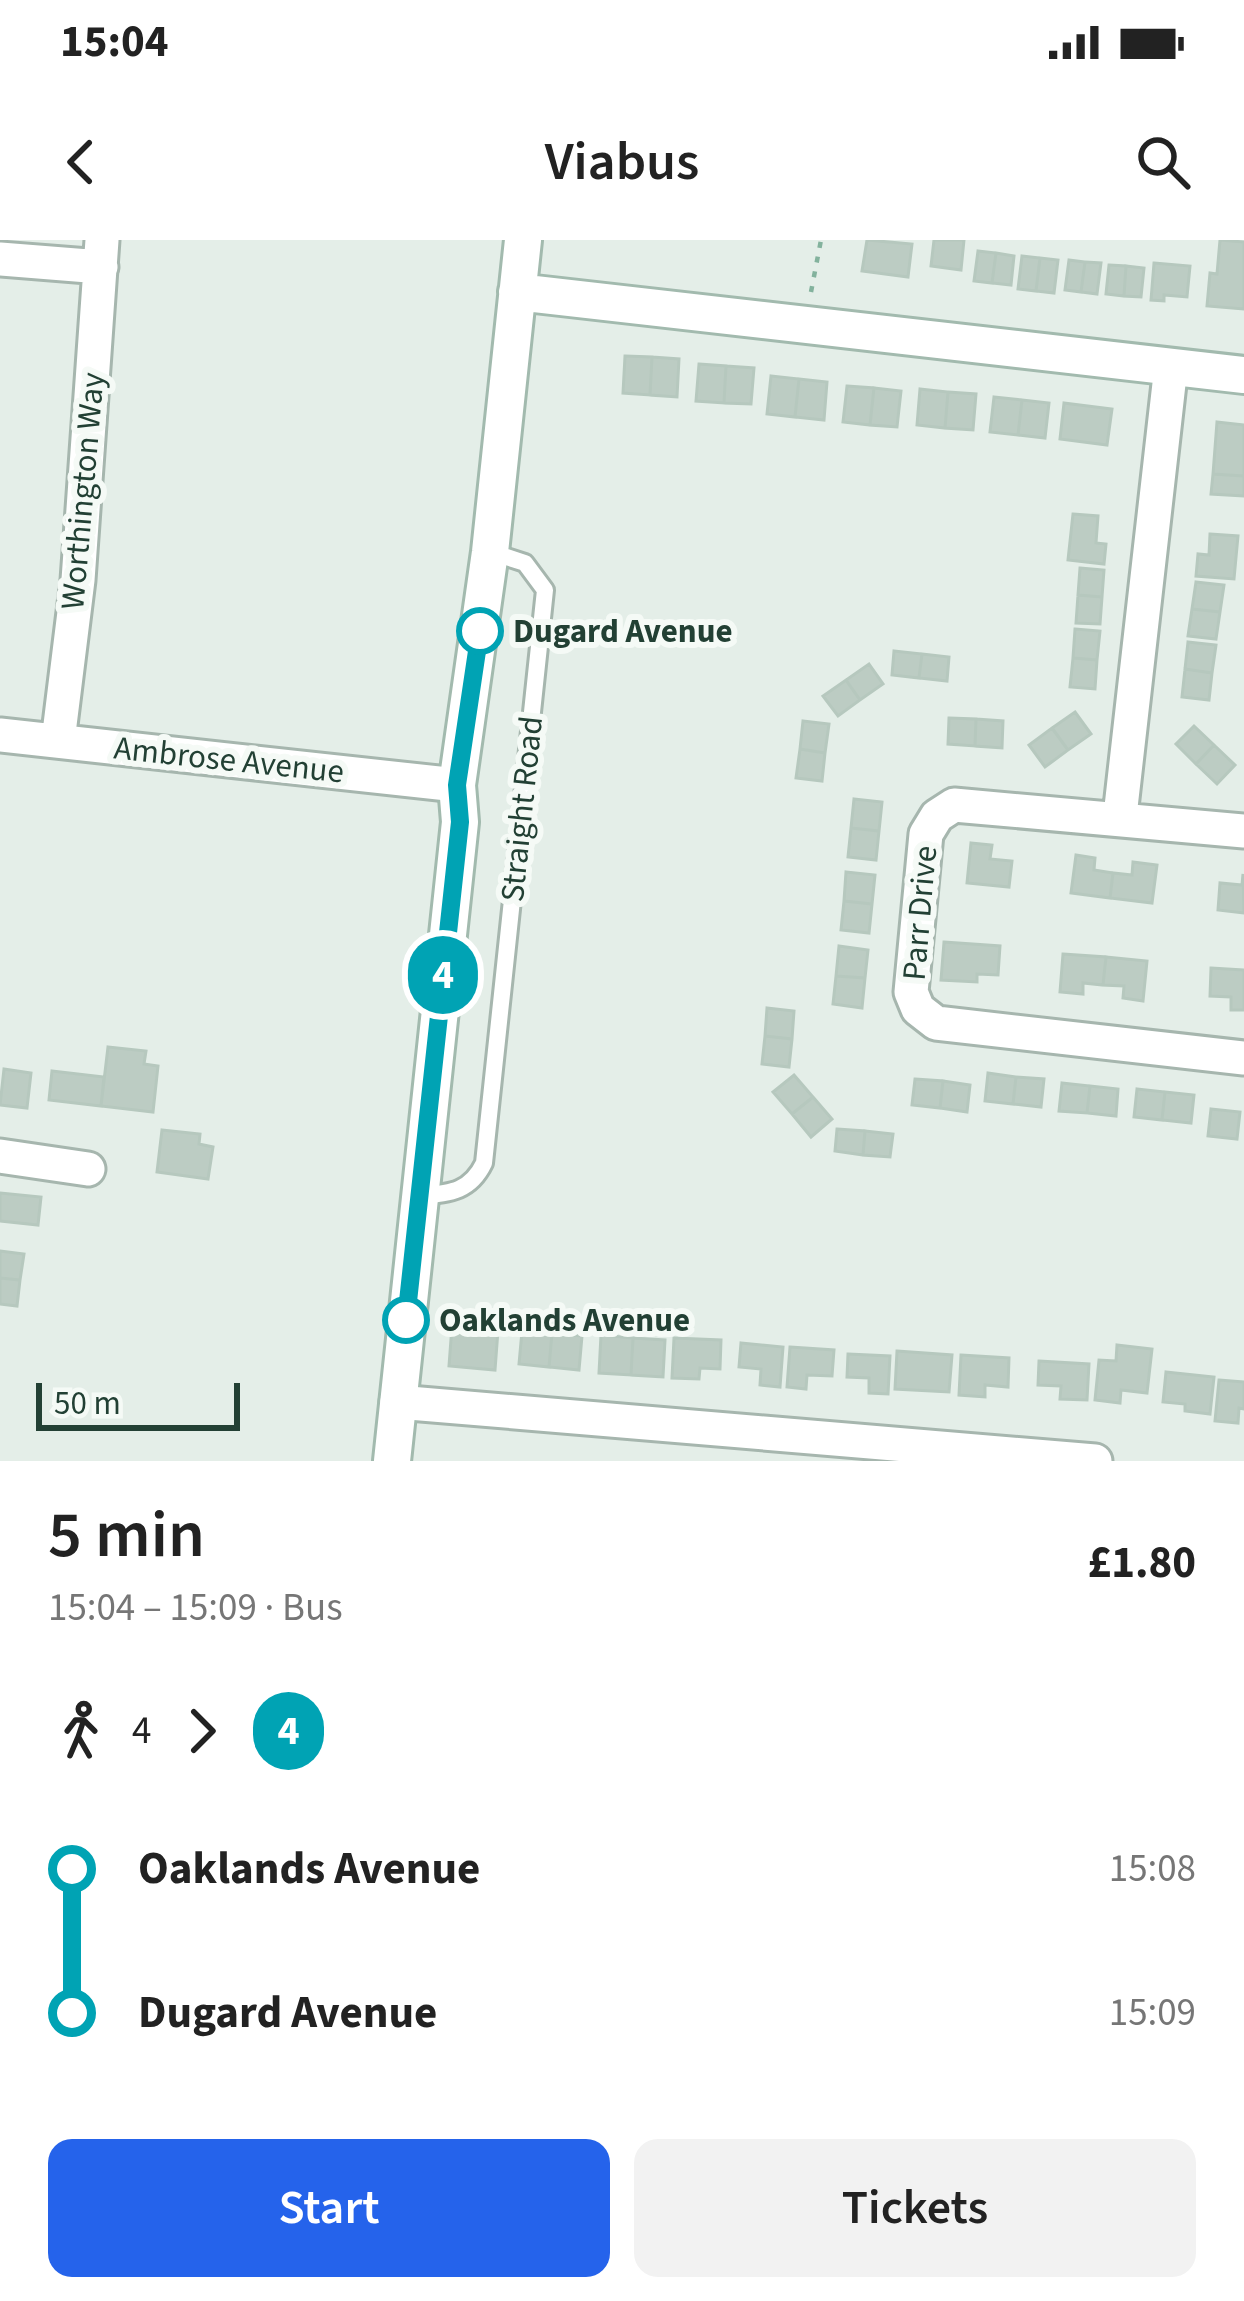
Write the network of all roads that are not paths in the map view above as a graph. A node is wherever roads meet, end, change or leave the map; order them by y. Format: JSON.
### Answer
{"nodes":[{"id":1,"x":523,"y":240,"type":"edge"},
{"id":2,"x":101,"y":254,"type":"edge"},
{"id":3,"x":0,"y":259,"type":"edge"},
{"id":4,"x":517,"y":292,"type":"junction"},
{"id":5,"x":1171,"y":366,"type":"junction"},
{"id":6,"x":1244,"y":375,"type":"edge"},
{"id":7,"x":490,"y":552,"type":"junction"},
{"id":8,"x":0,"y":735,"type":"edge"},
{"id":9,"x":58,"y":740,"type":"junction"},
{"id":10,"x":457,"y":785,"type":"junction"},
{"id":11,"x":1120,"y":816,"type":"junction"},
{"id":12,"x":1244,"y":831,"type":"edge"},
{"id":13,"x":1244,"y":1058,"type":"edge"},
{"id":14,"x":0,"y":1156,"type":"edge"},
{"id":15,"x":88,"y":1168,"type":"dead end"},
{"id":16,"x":419,"y":1196,"type":"junction"},
{"id":17,"x":398,"y":1402,"type":"junction"},
{"id":18,"x":1032,"y":1458,"type":"edge"},
{"id":19,"x":392,"y":1461,"type":"edge"},
{"id":20,"x":1095,"y":1461,"type":"edge"}],
"edges":[{"from":1,"to":4,"type":"street","name":"Straight Road"},
{"from":2,"to":3,"type":"street"},
{"from":2,"to":9,"type":"street","name":"Worthington Way"},
{"from":4,"to":5,"type":"street"},
{"from":4,"to":7,"type":"street","name":"Straight Road"},
{"from":5,"to":6,"type":"street"},
{"from":5,"to":11,"type":"street"},
{"from":7,"to":10,"type":"street","name":"Straight Road"},
{"from":7,"to":16,"type":"lane","name":"Straight Road"},
{"from":8,"to":9,"type":"street","name":"Ambrose Avenue"},
{"from":9,"to":10,"type":"street","name":"Ambrose Avenue"},
{"from":10,"to":16,"type":"street","name":"Straight Road"},
{"from":11,"to":12,"type":"street","name":"Parr Drive"},
{"from":11,"to":13,"type":"street","name":"Parr Drive"},
{"from":14,"to":15,"type":"street"},
{"from":16,"to":17,"type":"street","name":"Straight Road"},
{"from":17,"to":18,"type":"street"},
{"from":17,"to":19,"type":"street","name":"Straight Road"},
{"from":18,"to":20,"type":"street"}]}
